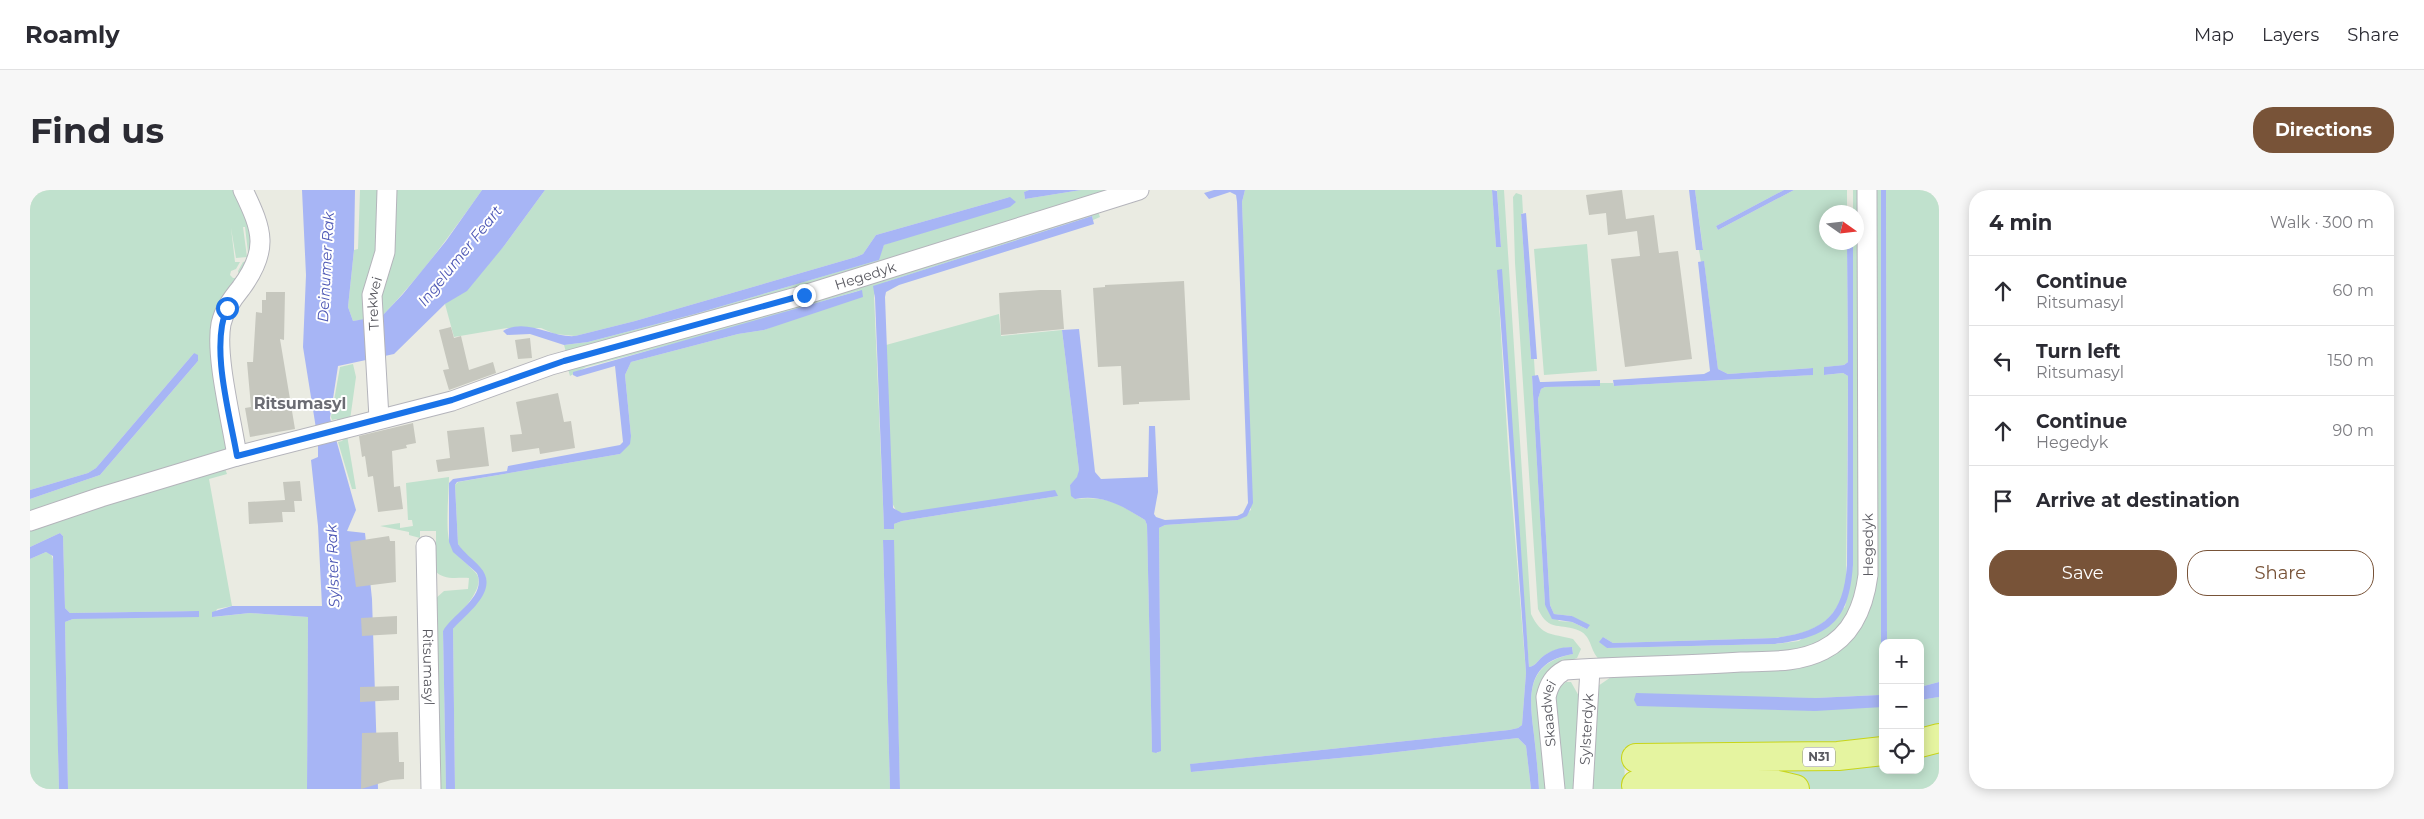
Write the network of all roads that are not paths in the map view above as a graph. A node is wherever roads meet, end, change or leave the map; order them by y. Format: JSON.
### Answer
{"nodes":[{"id":1,"x":243,"y":190,"type":"edge"},
{"id":2,"x":387,"y":190,"type":"edge"},
{"id":3,"x":1139,"y":190,"type":"edge"},
{"id":4,"x":1866,"y":190,"type":"edge"},
{"id":5,"x":379,"y":418,"type":"junction"},
{"id":6,"x":237,"y":456,"type":"junction"},
{"id":7,"x":30,"y":522,"type":"edge"},
{"id":8,"x":426,"y":546,"type":"dead end"},
{"id":9,"x":1590,"y":669,"type":"junction"},
{"id":10,"x":1939,"y":738,"type":"edge"},
{"id":11,"x":1924,"y":742,"type":"edge"},
{"id":12,"x":1879,"y":751,"type":"edge"},
{"id":13,"x":1636,"y":758,"type":"dead end"},
{"id":14,"x":1636,"y":785,"type":"dead end"},
{"id":15,"x":431,"y":789,"type":"edge"},
{"id":16,"x":1555,"y":789,"type":"edge"},
{"id":17,"x":1583,"y":789,"type":"edge"},
{"id":18,"x":1795,"y":789,"type":"edge"}],
"edges":[{"from":1,"to":6,"type":"street"},
{"from":2,"to":5,"type":"street","name":"Trekwei"},
{"from":3,"to":5,"type":"street","name":"Hegedyk"},
{"from":4,"to":9,"type":"street","name":"Hegedyk"},
{"from":5,"to":6,"type":"street"},
{"from":6,"to":7,"type":"street"},
{"from":8,"to":15,"type":"street","name":"Ritsumasyl"},
{"from":9,"to":16,"type":"street","name":"Skaadwei"},
{"from":9,"to":17,"type":"street","name":"Sylsterdyk"},
{"from":10,"to":11,"type":"highway"},
{"from":12,"to":13,"type":"highway","number":"N31"},
{"from":14,"to":18,"type":"highway"}]}
